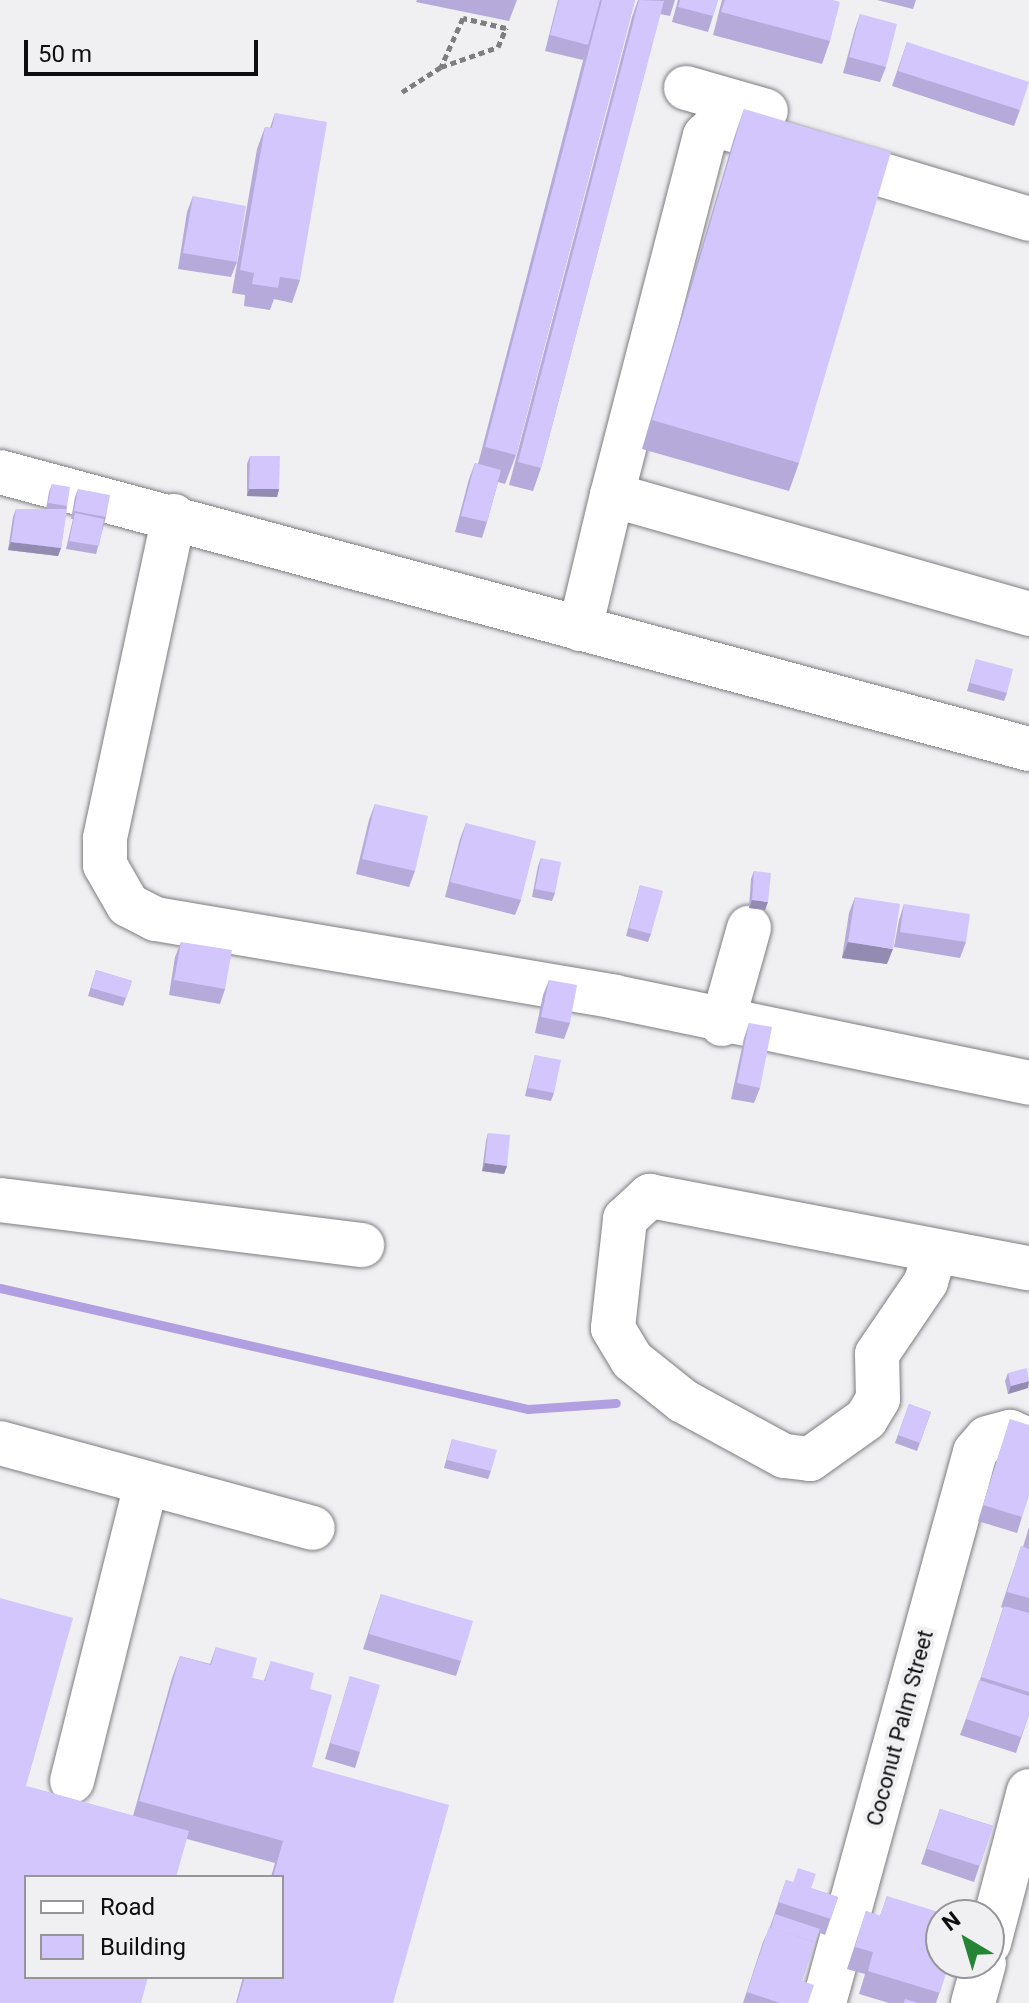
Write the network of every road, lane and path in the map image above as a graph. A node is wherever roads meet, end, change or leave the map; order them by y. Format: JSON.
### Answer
{"nodes":[{"id":1,"x":441,"y":67,"type":"junction"},
{"id":2,"x":686,"y":88,"type":"dead end"},
{"id":3,"x":402,"y":92,"type":"dead end"},
{"id":4,"x":1029,"y":188,"type":"edge"},
{"id":5,"x":1029,"y":219,"type":"edge"},
{"id":6,"x":0,"y":472,"type":"edge"},
{"id":7,"x":612,"y":495,"type":"junction"},
{"id":8,"x":174,"y":516,"type":"junction"},
{"id":9,"x":1029,"y":614,"type":"edge"},
{"id":10,"x":580,"y":629,"type":"junction"},
{"id":11,"x":1029,"y":749,"type":"edge"},
{"id":12,"x":749,"y":928,"type":"dead end"},
{"id":13,"x":722,"y":1024,"type":"junction"},
{"id":14,"x":1029,"y":1083,"type":"edge"},
{"id":15,"x":0,"y":1200,"type":"edge"},
{"id":16,"x":362,"y":1245,"type":"dead end"},
{"id":17,"x":935,"y":1252,"type":"junction"},
{"id":18,"x":1029,"y":1268,"type":"edge"},
{"id":19,"x":1029,"y":1440,"type":"edge"},
{"id":20,"x":0,"y":1443,"type":"edge"},
{"id":21,"x":146,"y":1485,"type":"junction"},
{"id":22,"x":313,"y":1528,"type":"dead end"},
{"id":23,"x":72,"y":1781,"type":"dead end"},
{"id":24,"x":1029,"y":1791,"type":"edge"},
{"id":25,"x":1001,"y":1899,"type":"edge"},
{"id":26,"x":980,"y":1979,"type":"edge"},
{"id":27,"x":824,"y":2003,"type":"edge"},
{"id":28,"x":973,"y":2003,"type":"edge"}],
"edges":[{"from":1,"to":1,"type":"path"},
{"from":1,"to":3,"type":"path"},
{"from":2,"to":4,"type":"street"},
{"from":5,"to":7,"type":"street"},
{"from":6,"to":8,"type":"street"},
{"from":7,"to":9,"type":"street"},
{"from":7,"to":10,"type":"street"},
{"from":8,"to":10,"type":"street"},
{"from":8,"to":13,"type":"street"},
{"from":10,"to":11,"type":"street"},
{"from":12,"to":13,"type":"street"},
{"from":13,"to":14,"type":"street"},
{"from":15,"to":16,"type":"street"},
{"from":17,"to":17,"type":"street"},
{"from":17,"to":18,"type":"street"},
{"from":19,"to":27,"type":"street","name":"Coconut Palm Street"},
{"from":20,"to":21,"type":"street"},
{"from":21,"to":22,"type":"street"},
{"from":21,"to":23,"type":"street"},
{"from":24,"to":25,"type":"street"},
{"from":26,"to":28,"type":"street"}]}
